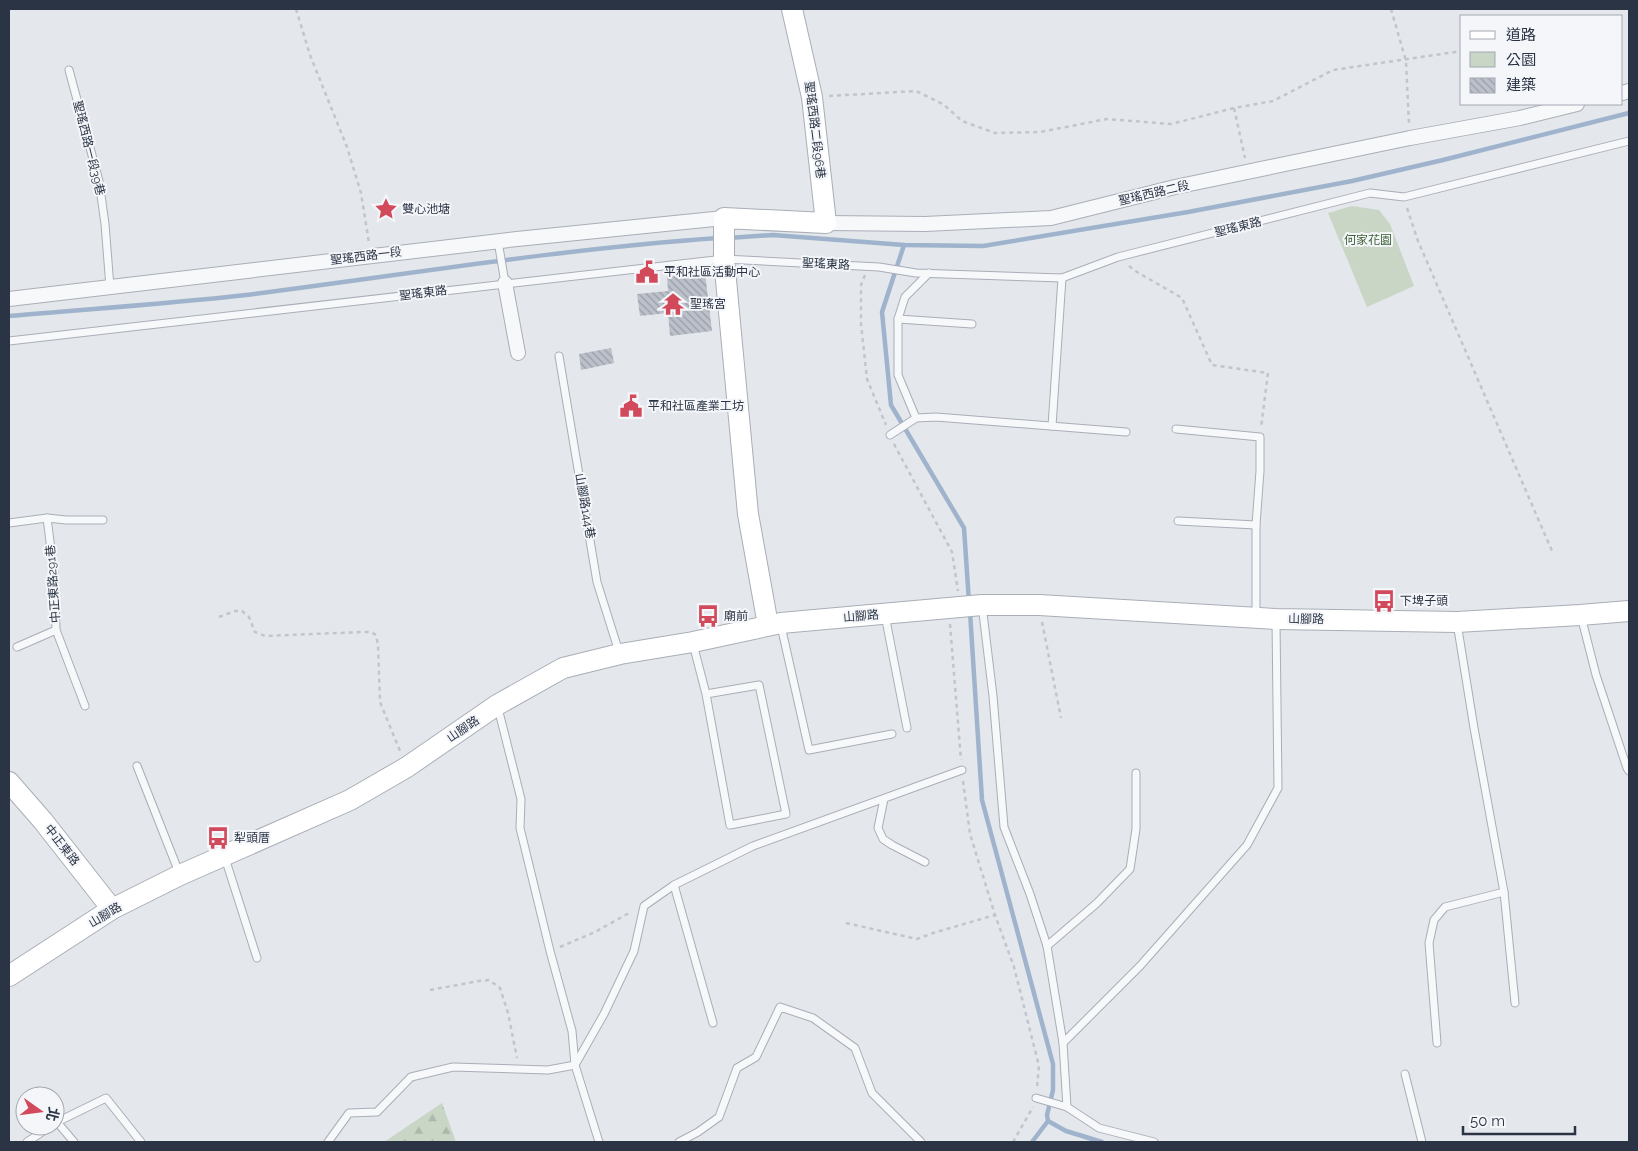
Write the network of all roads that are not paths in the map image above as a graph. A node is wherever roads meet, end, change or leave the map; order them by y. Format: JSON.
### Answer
{"nodes":[{"id":1,"x":792,"y":9,"type":"edge"},
{"id":2,"x":69,"y":70,"type":"dead end"},
{"id":3,"x":1573,"y":105,"type":"edge"},
{"id":4,"x":1629,"y":141,"type":"edge"},
{"id":5,"x":724,"y":218,"type":"junction"},
{"id":6,"x":826,"y":222,"type":"junction"},
{"id":7,"x":498,"y":241,"type":"junction"},
{"id":8,"x":724,"y":256,"type":"junction"},
{"id":9,"x":929,"y":273,"type":"junction"},
{"id":10,"x":1062,"y":278,"type":"junction"},
{"id":11,"x":505,"y":283,"type":"junction"},
{"id":12,"x":110,"y":288,"type":"junction"},
{"id":13,"x":9,"y":299,"type":"edge"},
{"id":14,"x":898,"y":319,"type":"junction"},
{"id":15,"x":972,"y":324,"type":"dead end"},
{"id":16,"x":9,"y":341,"type":"edge"},
{"id":17,"x":518,"y":353,"type":"dead end"},
{"id":18,"x":559,"y":356,"type":"dead end"},
{"id":19,"x":916,"y":418,"type":"junction"},
{"id":20,"x":1052,"y":426,"type":"junction"},
{"id":21,"x":1176,"y":429,"type":"dead end"},
{"id":22,"x":1126,"y":432,"type":"dead end"},
{"id":23,"x":890,"y":435,"type":"road end"},
{"id":24,"x":47,"y":518,"type":"junction"},
{"id":25,"x":103,"y":520,"type":"dead end"},
{"id":26,"x":1178,"y":521,"type":"dead end"},
{"id":27,"x":9,"y":523,"type":"edge"},
{"id":28,"x":1256,"y":525,"type":"junction"},
{"id":29,"x":982,"y":605,"type":"junction"},
{"id":30,"x":1629,"y":611,"type":"edge"},
{"id":31,"x":885,"y":615,"type":"junction"},
{"id":32,"x":1580,"y":615,"type":"junction"},
{"id":33,"x":1256,"y":618,"type":"junction"},
{"id":34,"x":1276,"y":619,"type":"junction"},
{"id":35,"x":1457,"y":622,"type":"junction"},
{"id":36,"x":774,"y":624,"type":"junction"},
{"id":37,"x":56,"y":630,"type":"junction"},
{"id":38,"x":693,"y":642,"type":"junction"},
{"id":39,"x":17,"y":646,"type":"dead end"},
{"id":40,"x":620,"y":654,"type":"junction"},
{"id":41,"x":706,"y":694,"type":"junction"},
{"id":42,"x":497,"y":705,"type":"junction"},
{"id":43,"x":85,"y":706,"type":"dead end"},
{"id":44,"x":907,"y":728,"type":"dead end"},
{"id":45,"x":892,"y":734,"type":"dead end"},
{"id":46,"x":137,"y":766,"type":"dead end"},
{"id":47,"x":962,"y":770,"type":"road end"},
{"id":48,"x":1629,"y":771,"type":"edge"},
{"id":49,"x":1136,"y":773,"type":"dead end"},
{"id":50,"x":9,"y":782,"type":"edge"},
{"id":51,"x":884,"y":799,"type":"junction"},
{"id":52,"x":224,"y":855,"type":"junction"},
{"id":53,"x":926,"y":862,"type":"dead end"},
{"id":54,"x":180,"y":875,"type":"junction"},
{"id":55,"x":674,"y":885,"type":"junction"},
{"id":56,"x":1504,"y":892,"type":"junction"},
{"id":57,"x":112,"y":909,"type":"junction"},
{"id":58,"x":1046,"y":946,"type":"junction"},
{"id":59,"x":257,"y":958,"type":"dead end"},
{"id":60,"x":9,"y":976,"type":"edge"},
{"id":61,"x":1515,"y":1003,"type":"dead end"},
{"id":62,"x":713,"y":1022,"type":"dead end"},
{"id":63,"x":1063,"y":1043,"type":"junction"},
{"id":64,"x":1437,"y":1043,"type":"dead end"},
{"id":65,"x":575,"y":1065,"type":"junction"},
{"id":66,"x":1405,"y":1074,"type":"dead end"},
{"id":67,"x":1036,"y":1098,"type":"road end"},
{"id":68,"x":1067,"y":1107,"type":"junction"},
{"id":69,"x":65,"y":1118,"type":"edge"},
{"id":70,"x":141,"y":1142,"type":"edge"},
{"id":71,"x":328,"y":1142,"type":"edge"},
{"id":72,"x":599,"y":1142,"type":"edge"},
{"id":73,"x":679,"y":1142,"type":"edge"},
{"id":74,"x":921,"y":1142,"type":"edge"},
{"id":75,"x":1154,"y":1142,"type":"edge"},
{"id":76,"x":1422,"y":1142,"type":"edge"}],
"edges":[{"from":1,"to":6,"type":"main road","name":"聖瑤西路二段96巷"},
{"from":2,"to":12,"type":"lane","name":"聖瑤西路一段39巷"},
{"from":3,"to":6,"type":"street","name":"聖瑤西路二段"},
{"from":4,"to":10,"type":"lane","name":"聖瑤東路"},
{"from":5,"to":6,"type":"main road","name":"聖瑤西路二段"},
{"from":5,"to":7,"type":"street","name":"聖瑤西路一段"},
{"from":5,"to":8,"type":"main road"},
{"from":7,"to":11,"type":"lane"},
{"from":7,"to":12,"type":"street","name":"聖瑤西路一段"},
{"from":8,"to":9,"type":"lane","name":"聖瑤東路"},
{"from":8,"to":11,"type":"lane","name":"聖瑤東路"},
{"from":8,"to":36,"type":"main road"},
{"from":9,"to":10,"type":"lane","name":"聖瑤東路"},
{"from":9,"to":14,"type":"lane"},
{"from":10,"to":20,"type":"lane"},
{"from":11,"to":16,"type":"lane","name":"聖瑤東路"},
{"from":11,"to":17,"type":"street"},
{"from":12,"to":13,"type":"street","name":"聖瑤西路一段"},
{"from":14,"to":15,"type":"lane"},
{"from":14,"to":19,"type":"lane"},
{"from":18,"to":40,"type":"lane","name":"山腳路144巷"},
{"from":19,"to":20,"type":"lane"},
{"from":19,"to":23,"type":"lane"},
{"from":20,"to":22,"type":"lane"},
{"from":21,"to":28,"type":"lane"},
{"from":24,"to":25,"type":"lane"},
{"from":24,"to":27,"type":"lane"},
{"from":24,"to":37,"type":"lane","name":"中正東路291巷"},
{"from":26,"to":28,"type":"lane"},
{"from":28,"to":33,"type":"lane"},
{"from":29,"to":31,"type":"main road","name":"山腳路"},
{"from":29,"to":33,"type":"main road","name":"山腳路"},
{"from":29,"to":58,"type":"lane"},
{"from":30,"to":32,"type":"main road","name":"山腳路"},
{"from":31,"to":36,"type":"main road","name":"山腳路"},
{"from":31,"to":44,"type":"lane"},
{"from":32,"to":35,"type":"main road","name":"山腳路"},
{"from":32,"to":48,"type":"lane"},
{"from":33,"to":34,"type":"main road","name":"山腳路"},
{"from":34,"to":35,"type":"main road","name":"山腳路"},
{"from":34,"to":63,"type":"lane"},
{"from":35,"to":56,"type":"lane"},
{"from":36,"to":38,"type":"main road","name":"山腳路"},
{"from":36,"to":45,"type":"lane"},
{"from":37,"to":39,"type":"lane"},
{"from":37,"to":43,"type":"lane","name":"中正東路291巷"},
{"from":38,"to":40,"type":"main road","name":"山腳路"},
{"from":38,"to":41,"type":"lane"},
{"from":40,"to":42,"type":"main road","name":"山腳路"},
{"from":41,"to":41,"type":"lane"},
{"from":42,"to":52,"type":"main road","name":"山腳路"},
{"from":42,"to":65,"type":"lane"},
{"from":46,"to":54,"type":"lane"},
{"from":47,"to":51,"type":"lane"},
{"from":49,"to":58,"type":"lane"},
{"from":50,"to":57,"type":"main road","name":"中正東路"},
{"from":51,"to":53,"type":"lane"},
{"from":51,"to":55,"type":"lane"},
{"from":52,"to":54,"type":"main road","name":"山腳路"},
{"from":52,"to":59,"type":"lane"},
{"from":54,"to":57,"type":"main road","name":"山腳路"},
{"from":55,"to":62,"type":"lane"},
{"from":55,"to":65,"type":"lane"},
{"from":56,"to":61,"type":"lane"},
{"from":56,"to":64,"type":"lane"},
{"from":57,"to":60,"type":"main road","name":"山腳路"},
{"from":58,"to":63,"type":"lane"},
{"from":63,"to":68,"type":"lane"},
{"from":65,"to":71,"type":"lane"},
{"from":65,"to":72,"type":"lane"},
{"from":66,"to":76,"type":"lane"},
{"from":67,"to":68,"type":"lane"},
{"from":68,"to":75,"type":"lane"},
{"from":69,"to":70,"type":"lane"},
{"from":73,"to":74,"type":"lane"}]}
